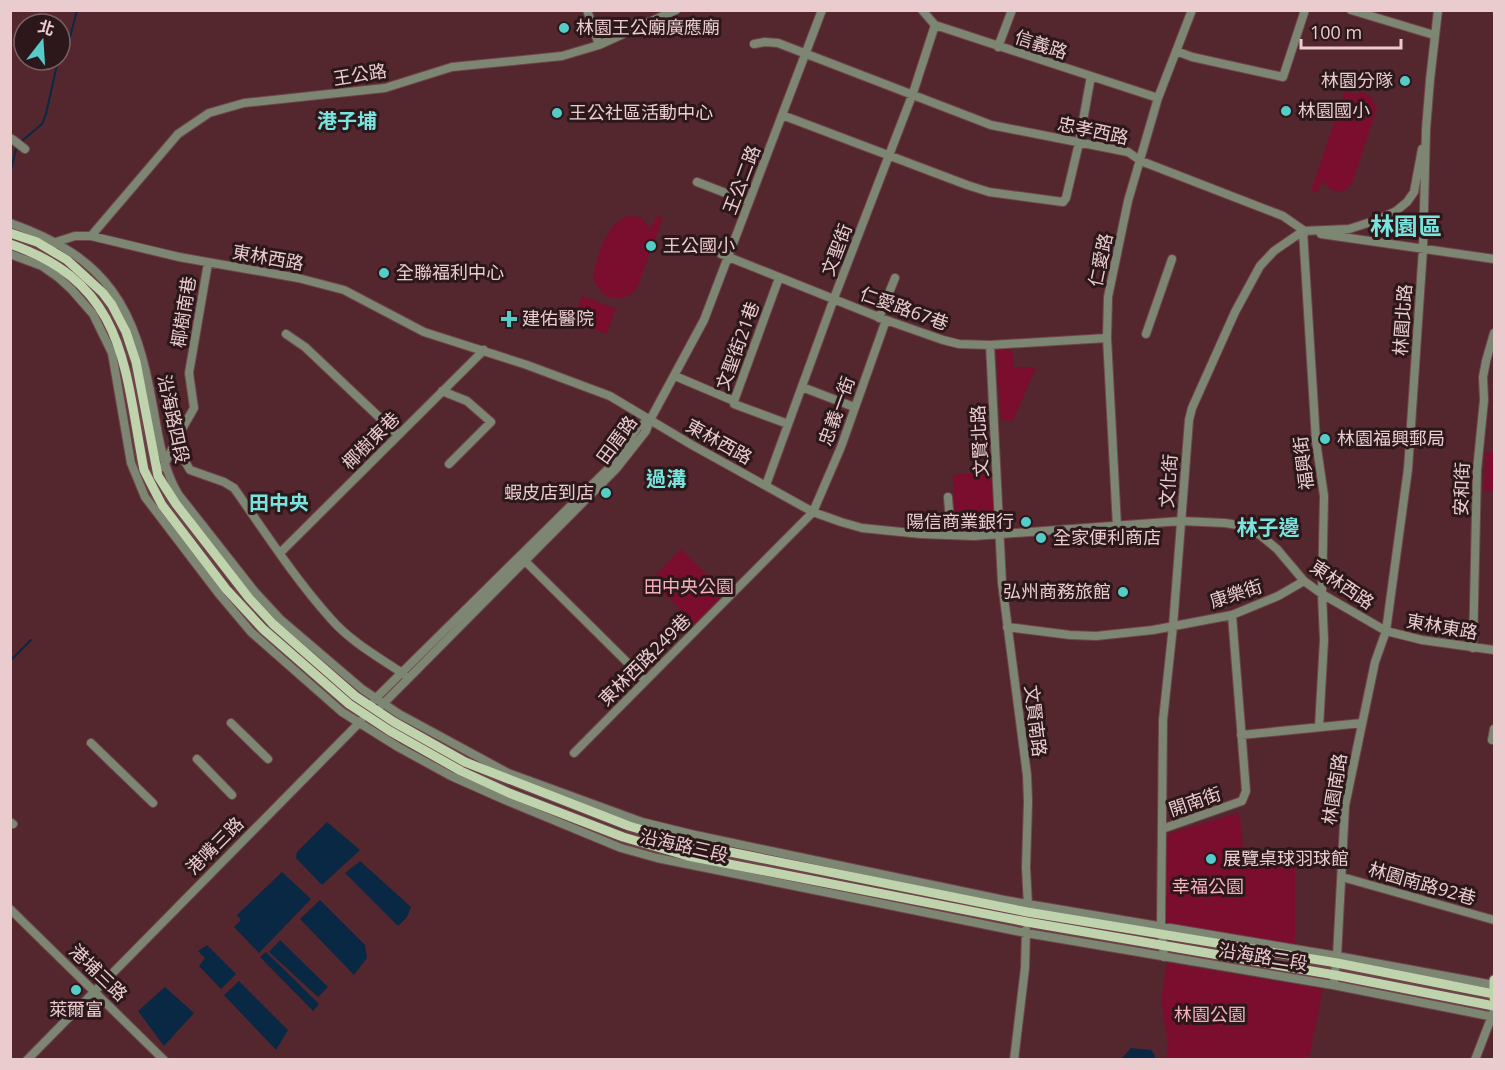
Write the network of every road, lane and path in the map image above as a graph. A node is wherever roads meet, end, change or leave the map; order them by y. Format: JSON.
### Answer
{"nodes":[{"id":1,"x":587,"y":10,"type":"edge"},
{"id":2,"x":676,"y":10,"type":"edge"},
{"id":3,"x":822,"y":10,"type":"edge"},
{"id":4,"x":922,"y":10,"type":"edge"},
{"id":5,"x":1012,"y":10,"type":"edge"},
{"id":6,"x":1192,"y":10,"type":"edge"},
{"id":7,"x":1305,"y":10,"type":"edge"},
{"id":8,"x":1351,"y":10,"type":"edge"},
{"id":9,"x":1438,"y":10,"type":"edge"},
{"id":10,"x":934,"y":25,"type":"junction"},
{"id":11,"x":1434,"y":35,"type":"junction"},
{"id":12,"x":754,"y":44,"type":"dead end"},
{"id":13,"x":599,"y":45,"type":"junction"},
{"id":14,"x":998,"y":47,"type":"junction"},
{"id":15,"x":1176,"y":51,"type":"junction"},
{"id":16,"x":806,"y":54,"type":"junction"},
{"id":17,"x":1090,"y":76,"type":"junction"},
{"id":18,"x":913,"y":93,"type":"junction"},
{"id":19,"x":1158,"y":98,"type":"junction"},
{"id":20,"x":782,"y":115,"type":"junction"},
{"id":21,"x":1426,"y":129,"type":"junction"},
{"id":22,"x":11,"y":138,"type":"edge"},
{"id":23,"x":1079,"y":143,"type":"junction"},
{"id":24,"x":24,"y":148,"type":"dead end"},
{"id":25,"x":889,"y":155,"type":"junction"},
{"id":26,"x":1140,"y":161,"type":"junction"},
{"id":27,"x":697,"y":182,"type":"dead end"},
{"id":28,"x":749,"y":202,"type":"junction"},
{"id":29,"x":12,"y":229,"type":"edge"},
{"id":30,"x":1303,"y":231,"type":"junction"},
{"id":31,"x":91,"y":236,"type":"junction"},
{"id":32,"x":54,"y":246,"type":"junction"},
{"id":33,"x":12,"y":249,"type":"edge"},
{"id":34,"x":1424,"y":249,"type":"junction"},
{"id":35,"x":725,"y":256,"type":"junction"},
{"id":36,"x":1172,"y":259,"type":"dead end"},
{"id":37,"x":1494,"y":259,"type":"edge"},
{"id":38,"x":44,"y":263,"type":"junction"},
{"id":39,"x":208,"y":263,"type":"junction"},
{"id":40,"x":779,"y":278,"type":"junction"},
{"id":41,"x":895,"y":278,"type":"dead end"},
{"id":42,"x":834,"y":300,"type":"junction"},
{"id":43,"x":883,"y":319,"type":"junction"},
{"id":44,"x":1494,"y":333,"type":"edge"},
{"id":45,"x":286,"y":334,"type":"dead end"},
{"id":46,"x":1146,"y":334,"type":"dead end"},
{"id":47,"x":1107,"y":338,"type":"junction"},
{"id":48,"x":990,"y":345,"type":"junction"},
{"id":49,"x":484,"y":350,"type":"junction"},
{"id":50,"x":675,"y":376,"type":"junction"},
{"id":51,"x":802,"y":387,"type":"junction"},
{"id":52,"x":442,"y":391,"type":"junction"},
{"id":53,"x":734,"y":401,"type":"junction"},
{"id":54,"x":126,"y":403,"type":"junction"},
{"id":55,"x":854,"y":407,"type":"junction"},
{"id":56,"x":650,"y":420,"type":"junction"},
{"id":57,"x":788,"y":424,"type":"junction"},
{"id":58,"x":399,"y":435,"type":"junction"},
{"id":59,"x":174,"y":443,"type":"junction"},
{"id":60,"x":449,"y":464,"type":"dead end"},
{"id":61,"x":164,"y":465,"type":"junction"},
{"id":62,"x":158,"y":477,"type":"junction"},
{"id":63,"x":766,"y":485,"type":"junction"},
{"id":64,"x":151,"y":486,"type":"junction"},
{"id":65,"x":145,"y":497,"type":"junction"},
{"id":66,"x":948,"y":497,"type":"dead end"},
{"id":67,"x":813,"y":512,"type":"junction"},
{"id":68,"x":1181,"y":521,"type":"junction"},
{"id":69,"x":1117,"y":526,"type":"junction"},
{"id":70,"x":951,"y":535,"type":"junction"},
{"id":71,"x":1001,"y":535,"type":"junction"},
{"id":72,"x":280,"y":553,"type":"junction"},
{"id":73,"x":522,"y":559,"type":"junction"},
{"id":74,"x":1304,"y":581,"type":"junction"},
{"id":75,"x":1322,"y":594,"type":"junction"},
{"id":76,"x":1232,"y":615,"type":"junction"},
{"id":77,"x":1173,"y":626,"type":"junction"},
{"id":78,"x":1007,"y":627,"type":"junction"},
{"id":79,"x":1386,"y":631,"type":"junction"},
{"id":80,"x":1473,"y":648,"type":"junction"},
{"id":81,"x":1494,"y":650,"type":"edge"},
{"id":82,"x":405,"y":675,"type":"junction"},
{"id":83,"x":645,"y":680,"type":"junction"},
{"id":84,"x":373,"y":708,"type":"junction"},
{"id":85,"x":231,"y":723,"type":"dead end"},
{"id":86,"x":357,"y":723,"type":"junction"},
{"id":87,"x":1362,"y":723,"type":"junction"},
{"id":88,"x":1319,"y":727,"type":"junction"},
{"id":89,"x":1494,"y":729,"type":"edge"},
{"id":90,"x":1241,"y":735,"type":"junction"},
{"id":91,"x":1492,"y":740,"type":"dead end"},
{"id":92,"x":91,"y":743,"type":"dead end"},
{"id":93,"x":574,"y":753,"type":"dead end"},
{"id":94,"x":197,"y":759,"type":"dead end"},
{"id":95,"x":268,"y":759,"type":"dead end"},
{"id":96,"x":232,"y":795,"type":"dead end"},
{"id":97,"x":507,"y":797,"type":"junction"},
{"id":98,"x":153,"y":803,"type":"dead end"},
{"id":99,"x":544,"y":811,"type":"junction"},
{"id":100,"x":639,"y":825,"type":"junction"},
{"id":101,"x":1162,"y":829,"type":"junction"},
{"id":102,"x":635,"y":841,"type":"junction"},
{"id":103,"x":631,"y":851,"type":"junction"},
{"id":104,"x":688,"y":860,"type":"junction"},
{"id":105,"x":1342,"y":877,"type":"junction"},
{"id":106,"x":882,"y":879,"type":"junction"},
{"id":107,"x":879,"y":893,"type":"junction"},
{"id":108,"x":877,"y":904,"type":"junction"},
{"id":109,"x":10,"y":909,"type":"edge"},
{"id":110,"x":1027,"y":913,"type":"junction"},
{"id":111,"x":1494,"y":920,"type":"edge"},
{"id":112,"x":1162,"y":930,"type":"junction"},
{"id":113,"x":1026,"y":933,"type":"junction"},
{"id":114,"x":1163,"y":945,"type":"junction"},
{"id":115,"x":1164,"y":957,"type":"junction"},
{"id":116,"x":1337,"y":959,"type":"junction"},
{"id":117,"x":1334,"y":980,"type":"junction"},
{"id":118,"x":94,"y":990,"type":"junction"},
{"id":119,"x":1494,"y":990,"type":"edge"},
{"id":120,"x":1494,"y":1012,"type":"edge"},
{"id":121,"x":27,"y":1059,"type":"edge"},
{"id":122,"x":165,"y":1059,"type":"edge"},
{"id":123,"x":1014,"y":1059,"type":"edge"},
{"id":124,"x":1475,"y":1059,"type":"edge"}],
"edges":[{"from":1,"to":13,"type":"street"},
{"from":2,"to":13,"type":"street","name":"王公路"},
{"from":3,"to":16,"type":"street","name":"王公二路"},
{"from":4,"to":10,"type":"street"},
{"from":5,"to":14,"type":"street"},
{"from":6,"to":15,"type":"street","name":"仁愛路"},
{"from":7,"to":15,"type":"street"},
{"from":8,"to":11,"type":"street"},
{"from":9,"to":11,"type":"street","name":"林園北路"},
{"from":10,"to":14,"type":"street","name":"信義路"},
{"from":10,"to":18,"type":"street","name":"文聖街"},
{"from":11,"to":21,"type":"street","name":"林園北路"},
{"from":12,"to":16,"type":"street","name":"忠孝西路"},
{"from":13,"to":31,"type":"street","name":"王公路"},
{"from":14,"to":17,"type":"street","name":"信義路"},
{"from":15,"to":19,"type":"street","name":"仁愛路"},
{"from":16,"to":18,"type":"street","name":"忠孝西路"},
{"from":16,"to":20,"type":"street","name":"王公二路"},
{"from":17,"to":19,"type":"street","name":"信義路"},
{"from":17,"to":23,"type":"street"},
{"from":18,"to":23,"type":"street","name":"忠孝西路"},
{"from":18,"to":25,"type":"street","name":"文聖街"},
{"from":19,"to":26,"type":"street","name":"仁愛路"},
{"from":20,"to":25,"type":"street"},
{"from":20,"to":28,"type":"street","name":"王公二路"},
{"from":21,"to":30,"type":"street"},
{"from":21,"to":34,"type":"street","name":"林園北路"},
{"from":22,"to":24,"type":"street"},
{"from":23,"to":25,"type":"street"},
{"from":23,"to":26,"type":"street","name":"忠孝西路"},
{"from":25,"to":42,"type":"street","name":"文聖街"},
{"from":26,"to":30,"type":"street","name":"忠孝西路"},
{"from":26,"to":47,"type":"street","name":"仁愛路"},
{"from":27,"to":28,"type":"street"},
{"from":28,"to":35,"type":"street","name":"王公二路"},
{"from":29,"to":32,"type":"main road"},
{"from":30,"to":34,"type":"street","name":"忠孝西路"},
{"from":30,"to":68,"type":"street","name":"文化街"},
{"from":30,"to":75,"type":"street","name":"福興街"},
{"from":31,"to":32,"type":"street","name":"東林西路"},
{"from":31,"to":39,"type":"street","name":"東林西路"},
{"from":32,"to":38,"type":"street"},
{"from":32,"to":61,"type":"street","name":"沿海路四段"},
{"from":32,"to":62,"type":"main road","name":"沿海路四段"},
{"from":33,"to":38,"type":"main road","name":"沿海路四段"},
{"from":34,"to":37,"type":"street","name":"忠孝西路"},
{"from":34,"to":79,"type":"street","name":"林園北路"},
{"from":35,"to":40,"type":"street","name":"仁愛路67巷"},
{"from":35,"to":50,"type":"street","name":"王公二路"},
{"from":36,"to":46,"type":"street"},
{"from":38,"to":54,"type":"main road","name":"沿海路四段"},
{"from":39,"to":49,"type":"street","name":"東林西路"},
{"from":39,"to":59,"type":"street","name":"椰樹南巷"},
{"from":40,"to":42,"type":"street","name":"仁愛路67巷"},
{"from":40,"to":53,"type":"street","name":"文聖街21巷"},
{"from":41,"to":43,"type":"street","name":"忠義一街"},
{"from":42,"to":43,"type":"street","name":"仁愛路67巷"},
{"from":42,"to":51,"type":"street","name":"文聖街"},
{"from":43,"to":48,"type":"street","name":"仁愛路67巷"},
{"from":43,"to":55,"type":"street","name":"忠義一街"},
{"from":44,"to":80,"type":"street","name":"安和街"},
{"from":45,"to":58,"type":"street"},
{"from":47,"to":48,"type":"street","name":"仁愛路67巷"},
{"from":47,"to":69,"type":"street","name":"仁愛路"},
{"from":48,"to":71,"type":"street","name":"文賢北路"},
{"from":49,"to":52,"type":"street","name":"椰樹東巷"},
{"from":49,"to":56,"type":"street","name":"東林西路"},
{"from":50,"to":53,"type":"street"},
{"from":50,"to":56,"type":"street","name":"王公二路"},
{"from":51,"to":55,"type":"street"},
{"from":51,"to":57,"type":"street","name":"文聖街"},
{"from":52,"to":58,"type":"street","name":"椰樹東巷"},
{"from":52,"to":60,"type":"street"},
{"from":53,"to":57,"type":"street","name":"文聖街21巷"},
{"from":54,"to":64,"type":"main road","name":"沿海路四段"},
{"from":54,"to":65,"type":"street","name":"沿海路四段"},
{"from":55,"to":67,"type":"street","name":"忠義一街"},
{"from":56,"to":63,"type":"street","name":"東林西路"},
{"from":56,"to":73,"type":"street","name":"田厝路"},
{"from":57,"to":63,"type":"street","name":"文聖街"},
{"from":58,"to":72,"type":"street","name":"椰樹東巷"},
{"from":59,"to":61,"type":"street","name":"椰樹南巷"},
{"from":59,"to":72,"type":"street"},
{"from":61,"to":62,"type":"street","name":"椰樹南巷"},
{"from":61,"to":84,"type":"street","name":"沿海路四段"},
{"from":62,"to":64,"type":"street","name":"椰樹南巷"},
{"from":62,"to":84,"type":"main road","name":"沿海路四段"},
{"from":63,"to":67,"type":"street","name":"東林西路"},
{"from":64,"to":65,"type":"street","name":"椰樹南巷"},
{"from":64,"to":84,"type":"main road","name":"沿海路四段"},
{"from":65,"to":86,"type":"street","name":"沿海路四段"},
{"from":66,"to":70,"type":"street"},
{"from":67,"to":70,"type":"street","name":"東林西路"},
{"from":67,"to":83,"type":"street","name":"東林西路249巷"},
{"from":68,"to":69,"type":"street","name":"東林西路"},
{"from":68,"to":74,"type":"street","name":"東林西路"},
{"from":68,"to":77,"type":"street","name":"文化街"},
{"from":69,"to":71,"type":"street","name":"東林西路"},
{"from":70,"to":71,"type":"street","name":"東林西路"},
{"from":71,"to":78,"type":"street","name":"文賢南路"},
{"from":72,"to":82,"type":"street"},
{"from":73,"to":82,"type":"street","name":"田厝路"},
{"from":73,"to":83,"type":"street"},
{"from":74,"to":75,"type":"street","name":"東林西路"},
{"from":74,"to":76,"type":"street","name":"康樂街"},
{"from":75,"to":79,"type":"street","name":"東林西路"},
{"from":75,"to":88,"type":"street","name":"福興街"},
{"from":76,"to":77,"type":"street","name":"康樂街"},
{"from":76,"to":90,"type":"street","name":"開南街"},
{"from":77,"to":78,"type":"street","name":"康樂街"},
{"from":77,"to":101,"type":"street","name":"文化街"},
{"from":78,"to":110,"type":"street","name":"文賢南路"},
{"from":79,"to":80,"type":"street","name":"東林東路"},
{"from":79,"to":87,"type":"street","name":"林園南路"},
{"from":80,"to":81,"type":"street","name":"東林東路"},
{"from":82,"to":84,"type":"street","name":"田厝路"},
{"from":83,"to":93,"type":"street","name":"東林西路249巷"},
{"from":84,"to":86,"type":"street","name":"田厝路"},
{"from":84,"to":97,"type":"main road","name":"沿海路三段"},
{"from":84,"to":100,"type":"main road","name":"沿海路三段"},
{"from":85,"to":95,"type":"street"},
{"from":86,"to":97,"type":"street","name":"沿海路三段"},
{"from":86,"to":118,"type":"street","name":"港嘴三路"},
{"from":87,"to":88,"type":"street"},
{"from":87,"to":105,"type":"street","name":"林園南路"},
{"from":88,"to":90,"type":"street"},
{"from":89,"to":91,"type":"street"},
{"from":90,"to":101,"type":"street","name":"開南街"},
{"from":92,"to":98,"type":"street"},
{"from":94,"to":96,"type":"street"},
{"from":97,"to":99,"type":"main road","name":"沿海路三段"},
{"from":99,"to":102,"type":"main road","name":"沿海路三段"},
{"from":99,"to":103,"type":"street","name":"沿海路三段"},
{"from":100,"to":102,"type":"street"},
{"from":100,"to":106,"type":"main road","name":"沿海路三段"},
{"from":101,"to":112,"type":"street","name":"文化街"},
{"from":102,"to":103,"type":"street"},
{"from":102,"to":104,"type":"main road","name":"沿海路三段"},
{"from":103,"to":104,"type":"street","name":"沿海路三段"},
{"from":104,"to":107,"type":"main road","name":"沿海路三段"},
{"from":104,"to":108,"type":"street","name":"沿海路三段"},
{"from":105,"to":111,"type":"street","name":"林園南路92巷"},
{"from":105,"to":116,"type":"street","name":"林園南路"},
{"from":106,"to":107,"type":"street"},
{"from":106,"to":110,"type":"main road","name":"沿海路三段"},
{"from":107,"to":108,"type":"street"},
{"from":107,"to":110,"type":"main road","name":"沿海路三段"},
{"from":108,"to":113,"type":"street","name":"沿海路三段"},
{"from":109,"to":118,"type":"street","name":"港埔三路"},
{"from":110,"to":112,"type":"main road","name":"沿海路二段"},
{"from":110,"to":113,"type":"street","name":"文賢南路"},
{"from":110,"to":114,"type":"main road","name":"沿海路二段"},
{"from":112,"to":114,"type":"street","name":"文化街"},
{"from":112,"to":116,"type":"main road","name":"沿海路二段"},
{"from":113,"to":115,"type":"street","name":"沿海路二段"},
{"from":113,"to":123,"type":"street"},
{"from":114,"to":115,"type":"street","name":"文化街"},
{"from":114,"to":117,"type":"main road","name":"沿海路二段"},
{"from":115,"to":117,"type":"street","name":"沿海路二段"},
{"from":116,"to":117,"type":"street"},
{"from":116,"to":119,"type":"main road","name":"沿海路二段"},
{"from":117,"to":120,"type":"main road","name":"沿海路二段"},
{"from":118,"to":121,"type":"street","name":"港嘴三路"},
{"from":118,"to":122,"type":"street","name":"港埔三路"},
{"from":120,"to":124,"type":"street"}]}
